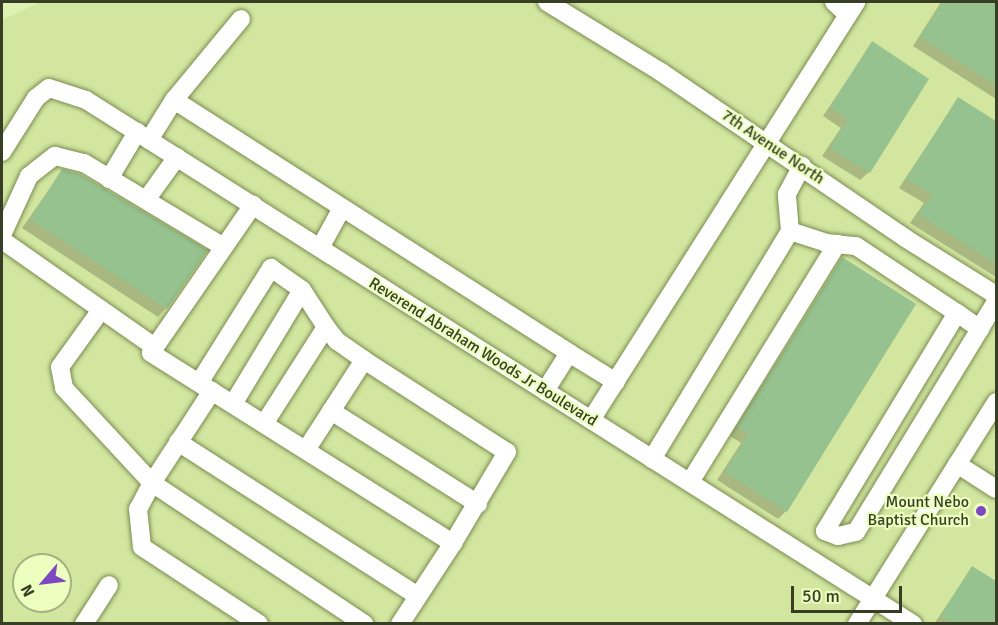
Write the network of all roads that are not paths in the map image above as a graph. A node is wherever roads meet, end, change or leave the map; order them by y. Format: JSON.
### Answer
{"nodes":[{"id":1,"x":547,"y":2,"type":"edge"},
{"id":2,"x":834,"y":2,"type":"edge"},
{"id":3,"x":851,"y":8,"type":"edge"},
{"id":4,"x":241,"y":19,"type":"dead end"},
{"id":5,"x":174,"y":100,"type":"junction"},
{"id":6,"x":143,"y":136,"type":"junction"},
{"id":7,"x":767,"y":142,"type":"junction"},
{"id":8,"x":2,"y":152,"type":"edge"},
{"id":9,"x":177,"y":157,"type":"junction"},
{"id":10,"x":802,"y":166,"type":"junction"},
{"id":11,"x":110,"y":179,"type":"junction"},
{"id":12,"x":146,"y":201,"type":"junction"},
{"id":13,"x":253,"y":205,"type":"junction"},
{"id":14,"x":342,"y":208,"type":"junction"},
{"id":15,"x":4,"y":225,"type":"edge"},
{"id":16,"x":790,"y":231,"type":"junction"},
{"id":17,"x":2,"y":240,"type":"edge"},
{"id":18,"x":837,"y":244,"type":"junction"},
{"id":19,"x":224,"y":247,"type":"junction"},
{"id":20,"x":320,"y":248,"type":"junction"},
{"id":21,"x":302,"y":290,"type":"junction"},
{"id":22,"x":996,"y":295,"type":"edge"},
{"id":23,"x":996,"y":302,"type":"edge"},
{"id":24,"x":101,"y":310,"type":"junction"},
{"id":25,"x":957,"y":313,"type":"junction"},
{"id":26,"x":326,"y":327,"type":"junction"},
{"id":27,"x":980,"y":329,"type":"junction"},
{"id":28,"x":155,"y":347,"type":"junction"},
{"id":29,"x":569,"y":353,"type":"junction"},
{"id":30,"x":364,"y":360,"type":"junction"},
{"id":31,"x":616,"y":382,"type":"junction"},
{"id":32,"x":206,"y":387,"type":"junction"},
{"id":33,"x":545,"y":391,"type":"junction"},
{"id":34,"x":996,"y":402,"type":"edge"},
{"id":35,"x":232,"y":404,"type":"junction"},
{"id":36,"x":331,"y":411,"type":"junction"},
{"id":37,"x":591,"y":420,"type":"junction"},
{"id":38,"x":264,"y":424,"type":"junction"},
{"id":39,"x":178,"y":442,"type":"junction"},
{"id":40,"x":306,"y":450,"type":"junction"},
{"id":41,"x":652,"y":459,"type":"junction"},
{"id":42,"x":957,"y":464,"type":"junction"},
{"id":43,"x":690,"y":482,"type":"junction"},
{"id":44,"x":152,"y":483,"type":"junction"},
{"id":45,"x":996,"y":489,"type":"edge"},
{"id":46,"x":478,"y":504,"type":"junction"},
{"id":47,"x":825,"y":531,"type":"junction"},
{"id":48,"x":453,"y":543,"type":"junction"},
{"id":49,"x":810,"y":558,"type":"junction"},
{"id":50,"x":109,"y":585,"type":"dead end"},
{"id":51,"x":418,"y":596,"type":"junction"},
{"id":52,"x":873,"y":598,"type":"junction"},
{"id":53,"x":84,"y":624,"type":"edge"},
{"id":54,"x":259,"y":624,"type":"edge"},
{"id":55,"x":364,"y":624,"type":"edge"},
{"id":56,"x":400,"y":624,"type":"edge"},
{"id":57,"x":857,"y":624,"type":"edge"},
{"id":58,"x":913,"y":624,"type":"edge"}],
"edges":[{"from":1,"to":7,"type":"street","name":"7th Avenue North"},
{"from":2,"to":3,"type":"street"},
{"from":3,"to":7,"type":"street"},
{"from":4,"to":5,"type":"street"},
{"from":5,"to":6,"type":"street"},
{"from":5,"to":14,"type":"street"},
{"from":6,"to":8,"type":"street","name":"Reverend Abraham Woods Jr Boulevard"},
{"from":6,"to":9,"type":"street","name":"Reverend Abraham Woods Jr Boulevard"},
{"from":6,"to":11,"type":"street"},
{"from":7,"to":10,"type":"street","name":"7th Avenue North"},
{"from":7,"to":31,"type":"street"},
{"from":9,"to":12,"type":"street"},
{"from":9,"to":13,"type":"street","name":"Reverend Abraham Woods Jr Boulevard"},
{"from":10,"to":16,"type":"street"},
{"from":10,"to":22,"type":"street","name":"7th Avenue North"},
{"from":11,"to":12,"type":"street"},
{"from":11,"to":15,"type":"street"},
{"from":12,"to":19,"type":"street"},
{"from":13,"to":19,"type":"street"},
{"from":13,"to":20,"type":"street","name":"Reverend Abraham Woods Jr Boulevard"},
{"from":14,"to":20,"type":"street"},
{"from":14,"to":29,"type":"street"},
{"from":16,"to":18,"type":"street"},
{"from":16,"to":41,"type":"street"},
{"from":17,"to":24,"type":"street"},
{"from":18,"to":25,"type":"street"},
{"from":18,"to":43,"type":"street"},
{"from":19,"to":28,"type":"street"},
{"from":20,"to":33,"type":"street","name":"Reverend Abraham Woods Jr Boulevard"},
{"from":21,"to":26,"type":"street"},
{"from":21,"to":32,"type":"street"},
{"from":21,"to":35,"type":"street"},
{"from":23,"to":27,"type":"street"},
{"from":24,"to":28,"type":"street"},
{"from":24,"to":44,"type":"street"},
{"from":25,"to":27,"type":"street"},
{"from":25,"to":47,"type":"street"},
{"from":26,"to":30,"type":"street"},
{"from":26,"to":38,"type":"street"},
{"from":27,"to":47,"type":"street"},
{"from":28,"to":32,"type":"street"},
{"from":29,"to":31,"type":"street"},
{"from":29,"to":33,"type":"street"},
{"from":30,"to":36,"type":"street"},
{"from":30,"to":46,"type":"street"},
{"from":31,"to":37,"type":"street"},
{"from":32,"to":35,"type":"street"},
{"from":32,"to":39,"type":"street"},
{"from":33,"to":37,"type":"street","name":"Reverend Abraham Woods Jr Boulevard"},
{"from":34,"to":42,"type":"street"},
{"from":35,"to":38,"type":"street"},
{"from":36,"to":40,"type":"street"},
{"from":36,"to":46,"type":"street"},
{"from":37,"to":41,"type":"street","name":"Reverend Abraham Woods Jr Boulevard"},
{"from":38,"to":40,"type":"street"},
{"from":39,"to":44,"type":"street"},
{"from":39,"to":51,"type":"street"},
{"from":40,"to":48,"type":"street"},
{"from":41,"to":43,"type":"street","name":"Reverend Abraham Woods Jr Boulevard"},
{"from":42,"to":45,"type":"street"},
{"from":42,"to":52,"type":"street"},
{"from":43,"to":49,"type":"street","name":"Reverend Abraham Woods Jr Boulevard"},
{"from":44,"to":54,"type":"street"},
{"from":44,"to":55,"type":"street"},
{"from":46,"to":48,"type":"street"},
{"from":47,"to":49,"type":"street"},
{"from":48,"to":51,"type":"street"},
{"from":49,"to":52,"type":"street","name":"Reverend Abraham Woods Jr Boulevard"},
{"from":50,"to":53,"type":"street"},
{"from":51,"to":56,"type":"street"},
{"from":52,"to":57,"type":"street"},
{"from":52,"to":58,"type":"street","name":"Reverend Abraham Woods Jr Boulevard"}]}
